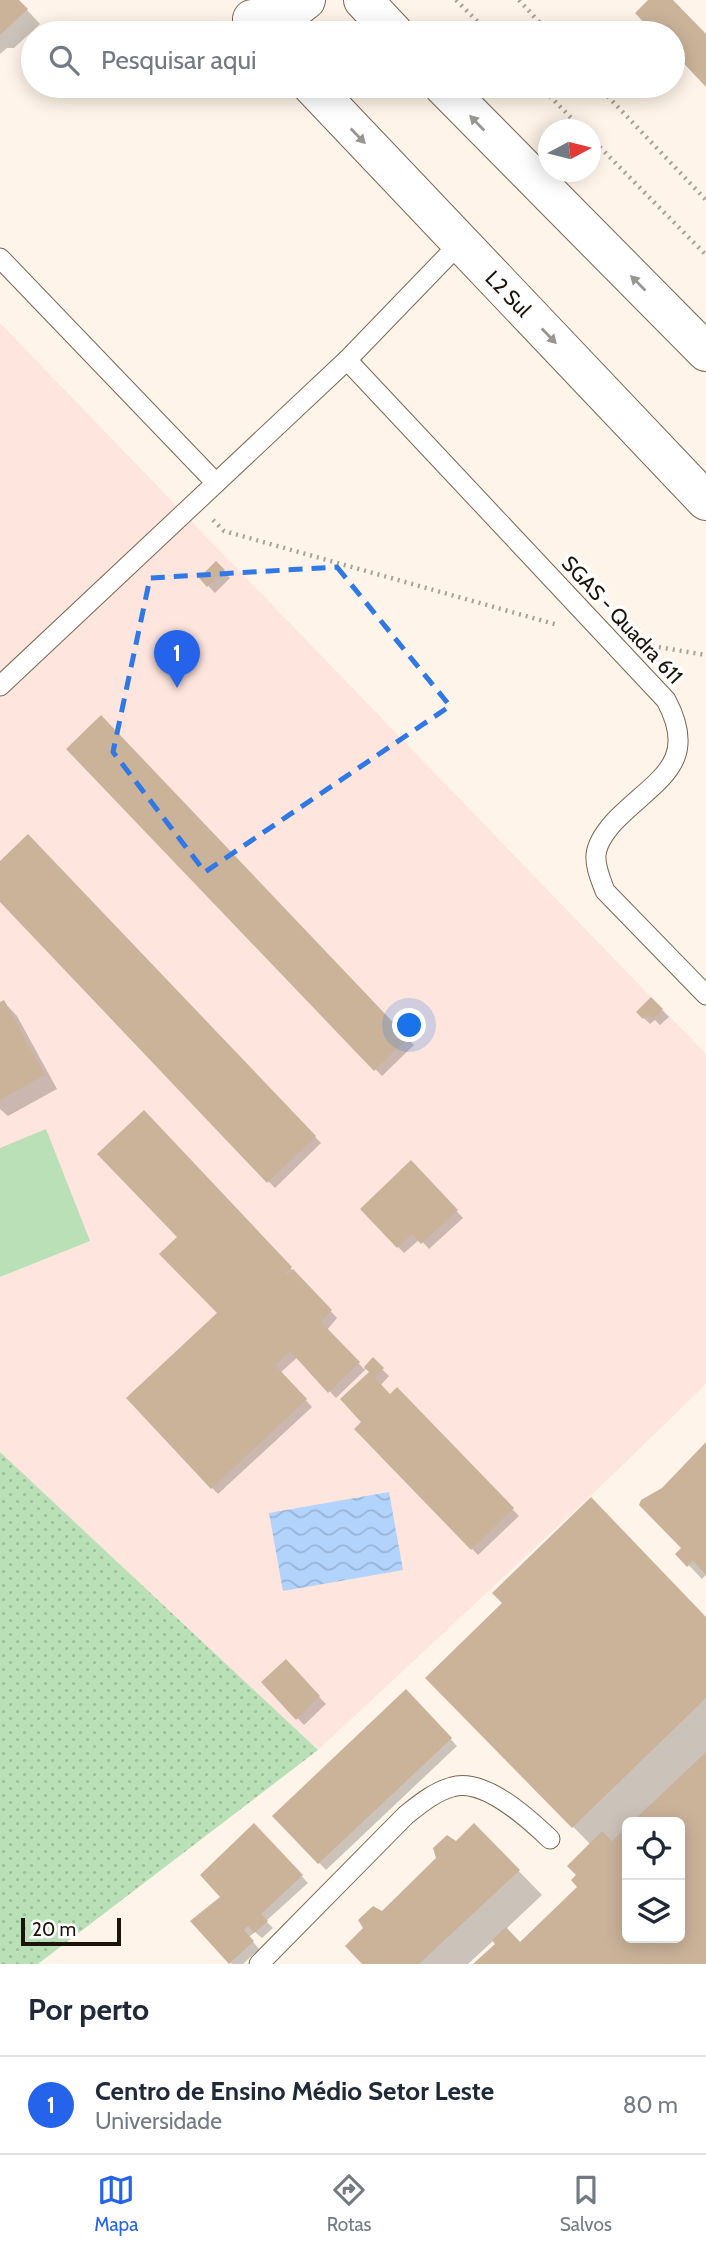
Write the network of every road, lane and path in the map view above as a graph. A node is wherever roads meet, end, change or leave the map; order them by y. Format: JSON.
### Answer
{"nodes":[{"id":1,"x":306,"y":0,"type":"edge"},
{"id":2,"x":363,"y":0,"type":"edge"},
{"id":3,"x":456,"y":0,"type":"edge"},
{"id":4,"x":519,"y":0,"type":"edge"},
{"id":5,"x":251,"y":17,"type":"edge"},
{"id":6,"x":383,"y":21,"type":"edge"},
{"id":7,"x":477,"y":21,"type":"edge"},
{"id":8,"x":537,"y":21,"type":"edge"},
{"id":9,"x":330,"y":98,"type":"edge"},
{"id":10,"x":455,"y":98,"type":"edge"},
{"id":11,"x":552,"y":98,"type":"edge"},
{"id":12,"x":609,"y":98,"type":"edge"},
{"id":13,"x":572,"y":119,"type":"edge"},
{"id":14,"x":601,"y":148,"type":"edge"},
{"id":15,"x":706,"y":200,"type":"edge"},
{"id":16,"x":460,"y":243,"type":"junction"},
{"id":17,"x":706,"y":255,"type":"edge"},
{"id":18,"x":0,"y":258,"type":"edge"},
{"id":19,"x":706,"y":352,"type":"edge"},
{"id":20,"x":347,"y":360,"type":"junction"},
{"id":21,"x":216,"y":483,"type":"junction"},
{"id":22,"x":706,"y":501,"type":"edge"},
{"id":23,"x":195,"y":503,"type":"junction"},
{"id":24,"x":609,"y":639,"type":"junction"},
{"id":25,"x":706,"y":655,"type":"edge"},
{"id":26,"x":0,"y":686,"type":"edge"},
{"id":27,"x":706,"y":995,"type":"edge"},
{"id":28,"x":550,"y":1839,"type":"dead end"},
{"id":29,"x":258,"y":1964,"type":"edge"}],
"edges":[{"from":1,"to":5,"type":"main road"},
{"from":2,"to":6,"type":"main road"},
{"from":3,"to":7,"type":"path"},
{"from":4,"to":8,"type":"path"},
{"from":9,"to":16,"type":"main road","name":"L2 Sul","one_way":true},
{"from":19,"to":10,"type":"main road","one_way":true},
{"from":11,"to":13,"type":"path"},
{"from":12,"to":15,"type":"path"},
{"from":14,"to":17,"type":"path"},
{"from":16,"to":20,"type":"lane"},
{"from":16,"to":22,"type":"main road","name":"L2 Sul","one_way":true},
{"from":18,"to":21,"type":"lane"},
{"from":20,"to":21,"type":"lane"},
{"from":20,"to":24,"type":"lane","name":"SGAS - Quadra 611"},
{"from":21,"to":23,"type":"lane"},
{"from":23,"to":24,"type":"path"},
{"from":23,"to":26,"type":"lane"},
{"from":24,"to":25,"type":"path"},
{"from":24,"to":27,"type":"lane","name":"SGAS - Quadra 611"},
{"from":28,"to":29,"type":"lane"}]}
